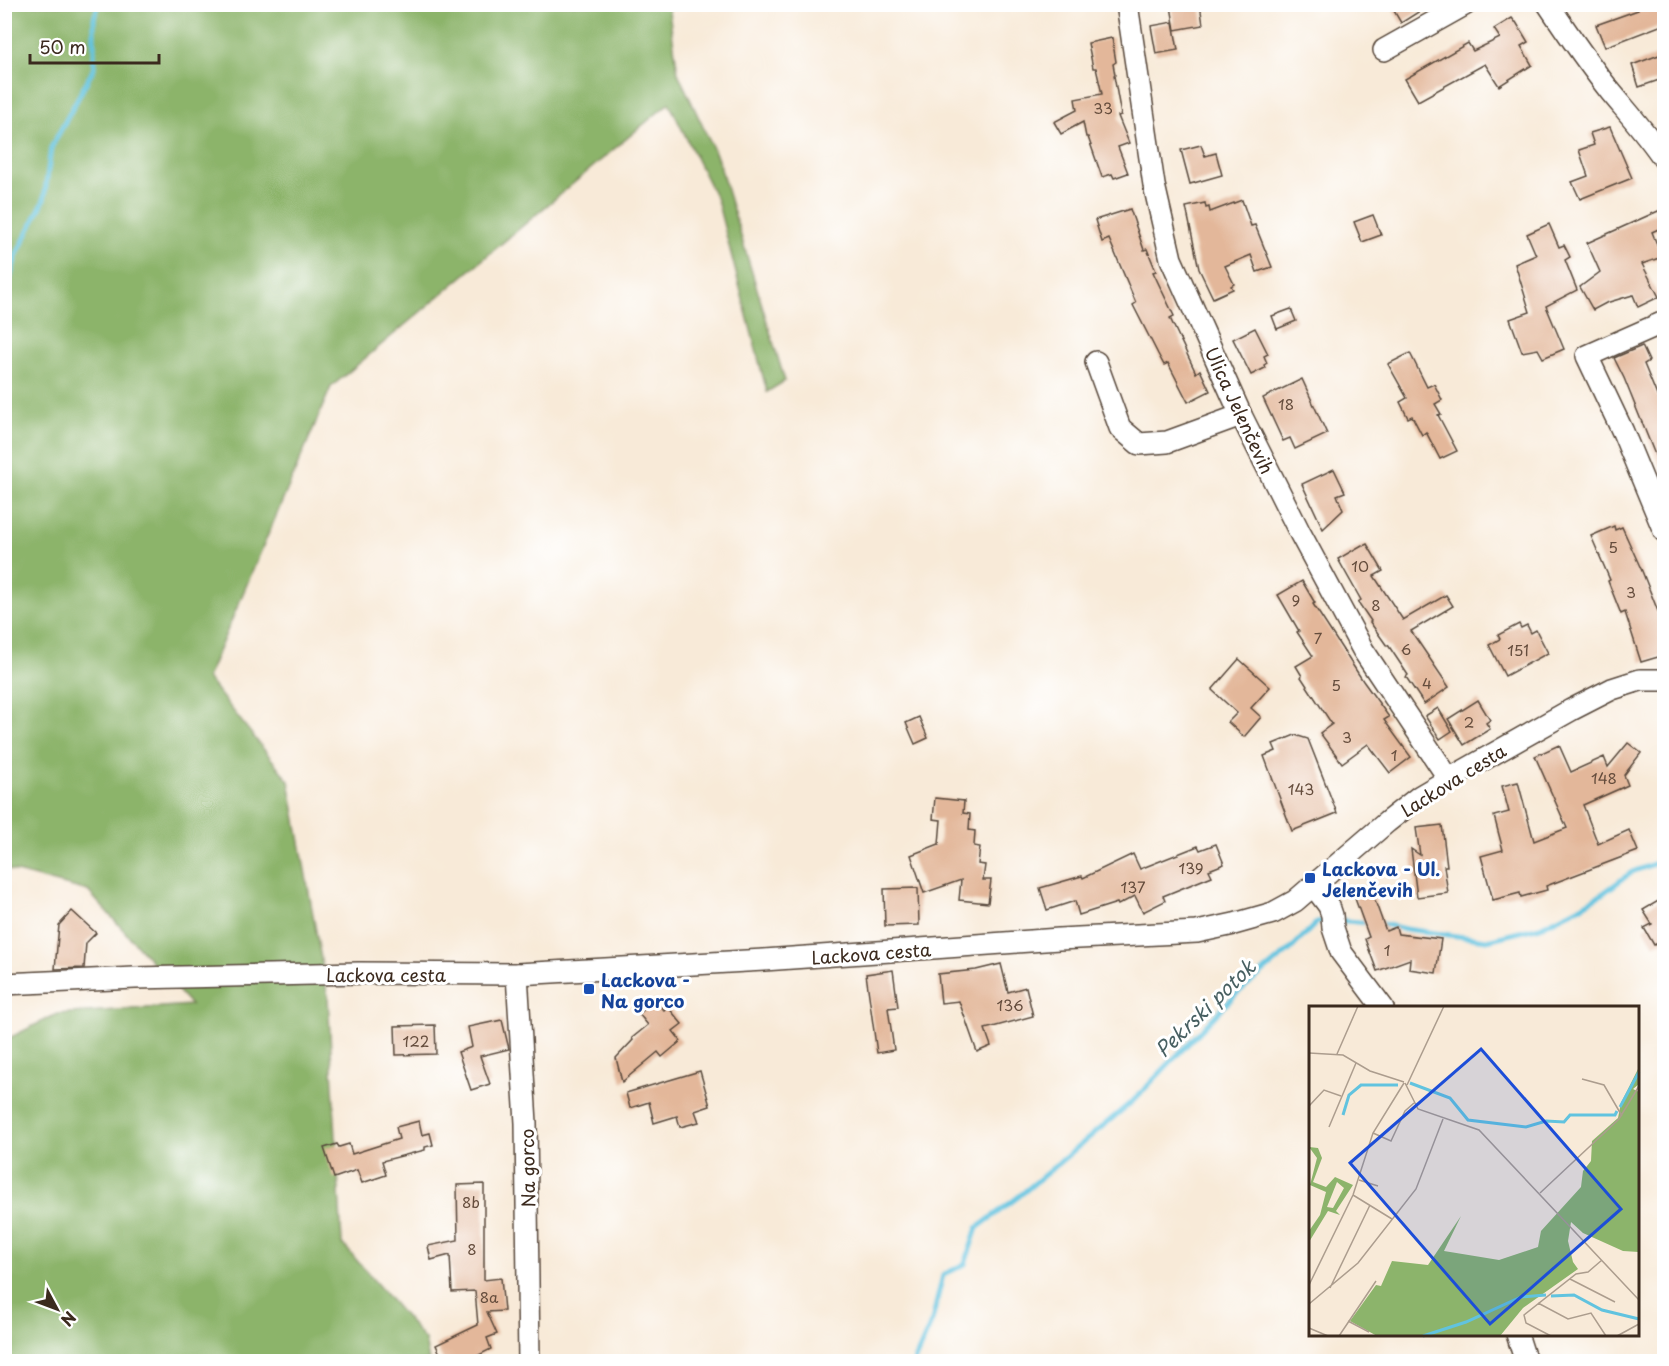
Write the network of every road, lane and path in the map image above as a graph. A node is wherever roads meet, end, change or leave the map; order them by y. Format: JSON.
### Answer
{"nodes":[{"id":1,"x":1127,"y":4,"type":"edge"},
{"id":2,"x":1466,"y":4,"type":"edge"},
{"id":3,"x":1548,"y":4,"type":"edge"},
{"id":4,"x":1384,"y":50,"type":"dead end"},
{"id":5,"x":1665,"y":159,"type":"edge"},
{"id":6,"x":1665,"y":322,"type":"edge"},
{"id":7,"x":1096,"y":362,"type":"dead end"},
{"id":8,"x":1241,"y":415,"type":"junction"},
{"id":9,"x":1665,"y":531,"type":"edge"},
{"id":10,"x":1665,"y":680,"type":"edge"},
{"id":11,"x":1449,"y":779,"type":"junction"},
{"id":12,"x":1314,"y":886,"type":"junction"},
{"id":13,"x":517,"y":974,"type":"junction"},
{"id":14,"x":4,"y":984,"type":"edge"},
{"id":15,"x":1382,"y":1006,"type":"edge"},
{"id":16,"x":1517,"y":1336,"type":"edge"},
{"id":17,"x":529,"y":1362,"type":"edge"},
{"id":18,"x":1527,"y":1362,"type":"edge"}],
"edges":[{"from":1,"to":8,"type":"street","name":"Ulica Jelenčevih"},
{"from":2,"to":4,"type":"street"},
{"from":3,"to":5,"type":"street"},
{"from":6,"to":9,"type":"street"},
{"from":7,"to":8,"type":"street"},
{"from":8,"to":11,"type":"street","name":"Ulica Jelenčevih"},
{"from":10,"to":11,"type":"street","name":"Lackova cesta"},
{"from":11,"to":12,"type":"street","name":"Lackova cesta"},
{"from":12,"to":13,"type":"street","name":"Lackova cesta"},
{"from":12,"to":15,"type":"street"},
{"from":13,"to":14,"type":"street","name":"Lackova cesta"},
{"from":13,"to":17,"type":"street","name":"Na gorco"},
{"from":16,"to":18,"type":"street"}]}
